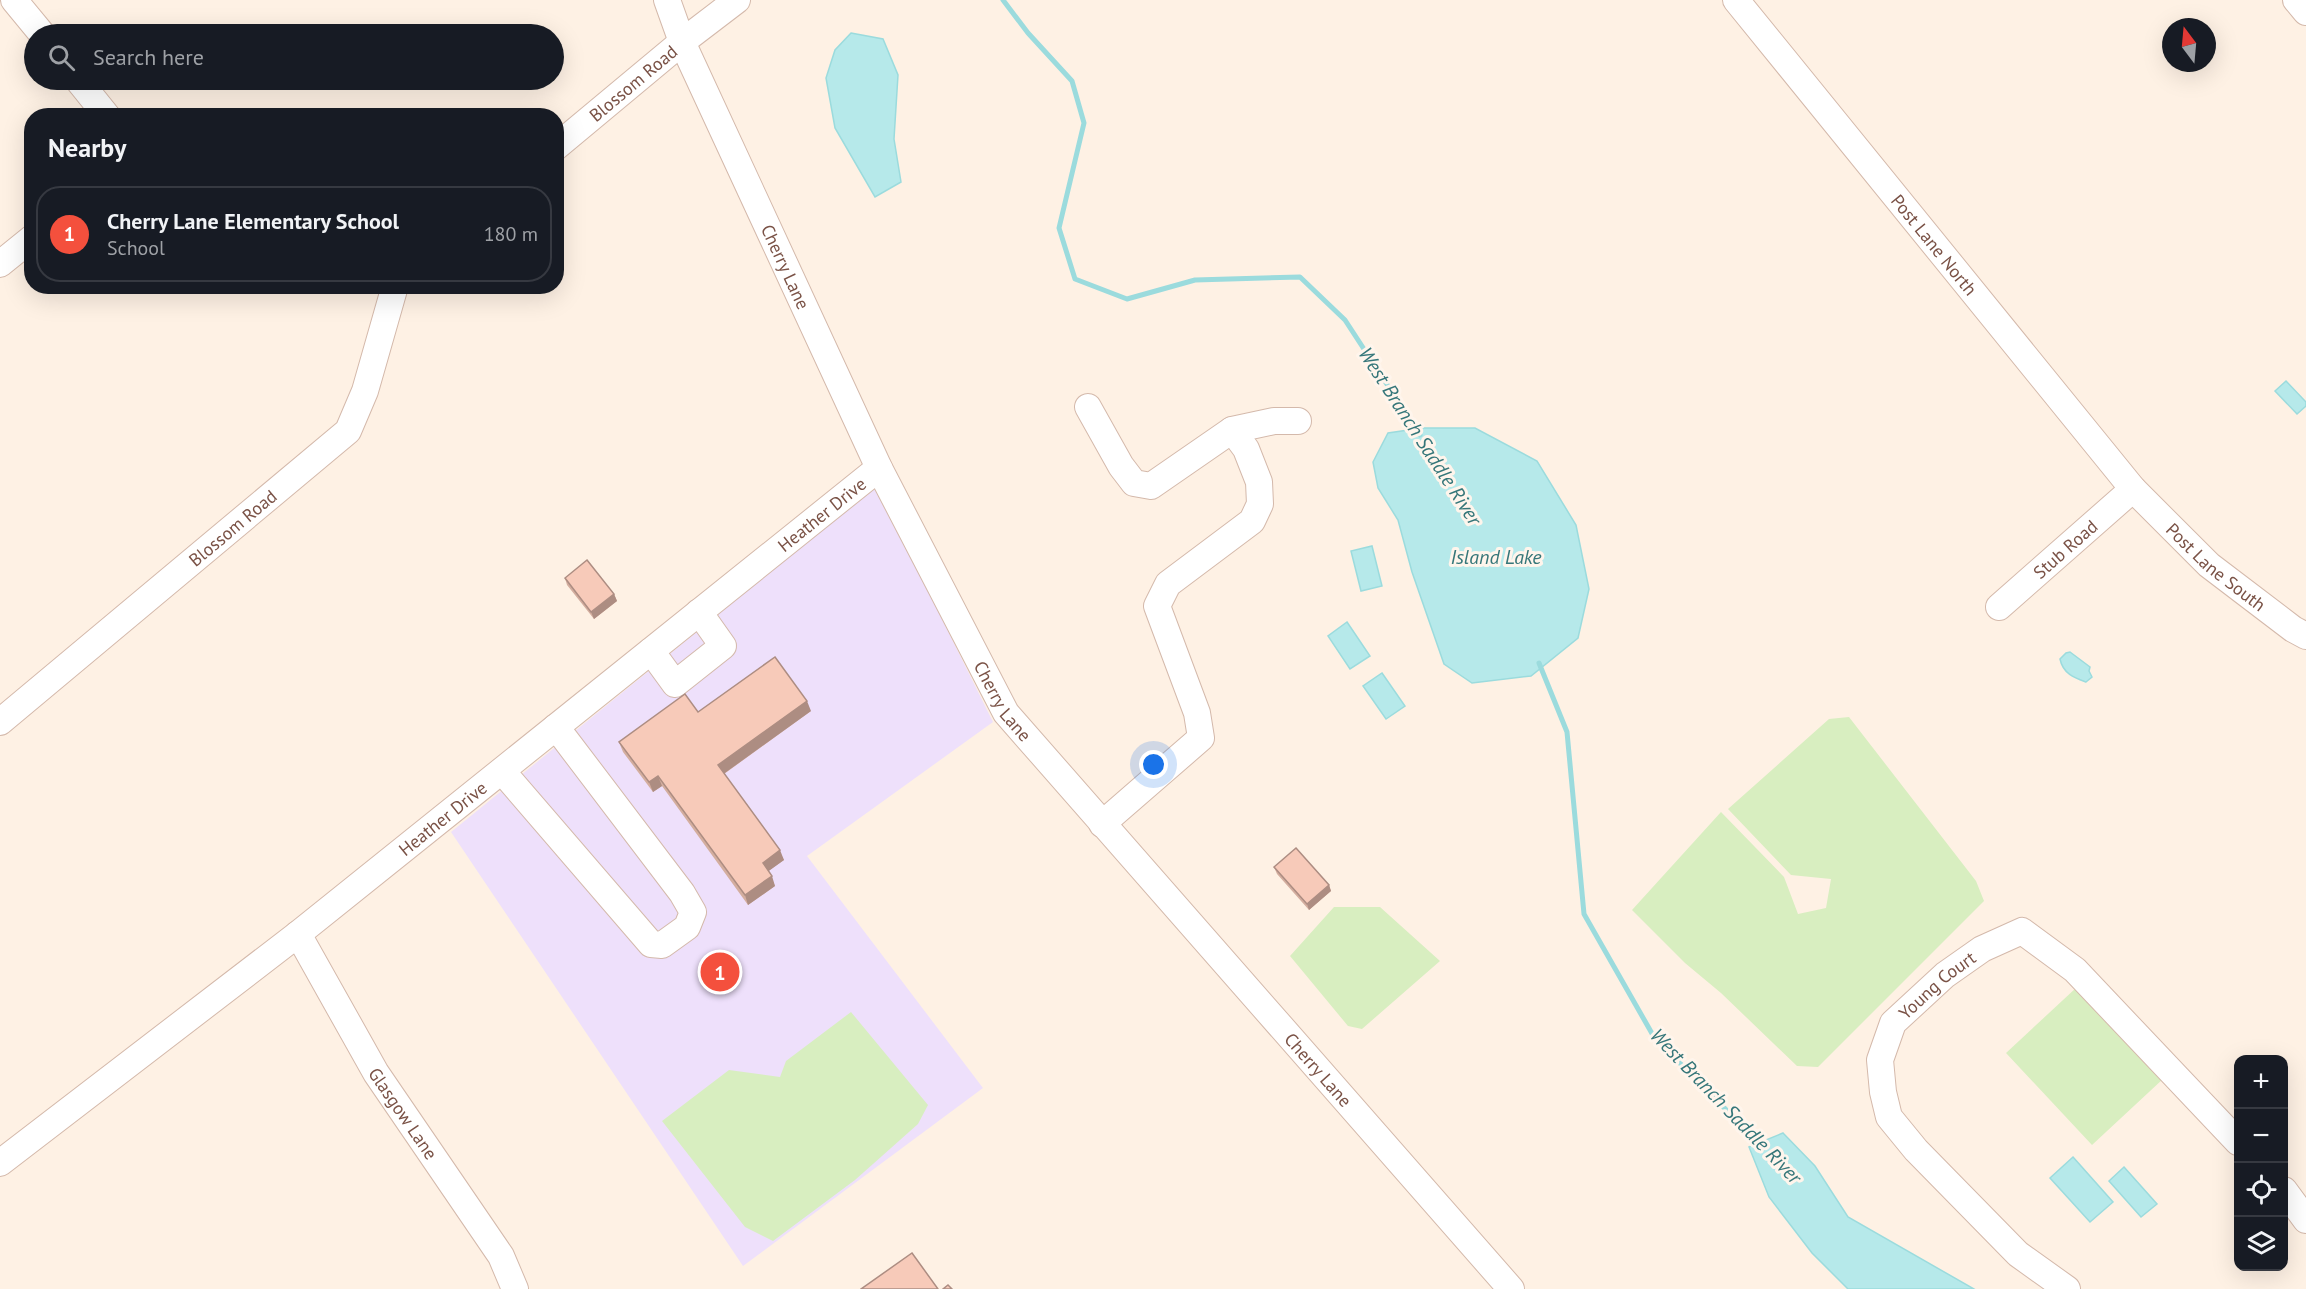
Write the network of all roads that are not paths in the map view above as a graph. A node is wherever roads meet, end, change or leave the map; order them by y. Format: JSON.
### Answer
{"nodes":[{"id":1,"x":14,"y":0,"type":"edge"},
{"id":2,"x":667,"y":0,"type":"edge"},
{"id":3,"x":737,"y":0,"type":"edge"},
{"id":4,"x":1736,"y":0,"type":"edge"},
{"id":5,"x":2296,"y":0,"type":"edge"},
{"id":6,"x":2306,"y":12,"type":"edge"},
{"id":7,"x":34,"y":24,"type":"edge"},
{"id":8,"x":682,"y":42,"type":"junction"},
{"id":9,"x":86,"y":90,"type":"edge"},
{"id":10,"x":101,"y":108,"type":"edge"},
{"id":11,"x":564,"y":140,"type":"edge"},
{"id":12,"x":24,"y":244,"type":"edge"},
{"id":13,"x":0,"y":264,"type":"edge"},
{"id":14,"x":393,"y":294,"type":"edge"},
{"id":15,"x":1088,"y":407,"type":"dead end"},
{"id":16,"x":1298,"y":421,"type":"dead end"},
{"id":17,"x":1232,"y":430,"type":"junction"},
{"id":18,"x":879,"y":468,"type":"junction"},
{"id":19,"x":2133,"y":489,"type":"junction"},
{"id":20,"x":1999,"y":608,"type":"dead end"},
{"id":21,"x":699,"y":612,"type":"junction"},
{"id":22,"x":2306,"y":636,"type":"edge"},
{"id":23,"x":651,"y":651,"type":"junction"},
{"id":24,"x":0,"y":722,"type":"edge"},
{"id":25,"x":556,"y":727,"type":"junction"},
{"id":26,"x":502,"y":771,"type":"junction"},
{"id":27,"x":1102,"y":824,"type":"junction"},
{"id":28,"x":298,"y":934,"type":"junction"},
{"id":29,"x":2234,"y":1138,"type":"edge"},
{"id":30,"x":0,"y":1163,"type":"edge"},
{"id":31,"x":2288,"y":1197,"type":"edge"},
{"id":32,"x":2306,"y":1220,"type":"edge"},
{"id":33,"x":515,"y":1289,"type":"edge"},
{"id":34,"x":1511,"y":1289,"type":"edge"},
{"id":35,"x":2067,"y":1289,"type":"edge"}],
"edges":[{"from":1,"to":7,"type":"street"},
{"from":2,"to":8,"type":"street","name":"Cherry Lane"},
{"from":3,"to":8,"type":"street","name":"Blossom Road"},
{"from":4,"to":19,"type":"street","name":"Post Lane North"},
{"from":5,"to":6,"type":"street"},
{"from":8,"to":11,"type":"street","name":"Blossom Road"},
{"from":8,"to":18,"type":"street","name":"Cherry Lane"},
{"from":9,"to":10,"type":"street"},
{"from":12,"to":13,"type":"street"},
{"from":14,"to":24,"type":"street","name":"Blossom Road"},
{"from":15,"to":17,"type":"street"},
{"from":16,"to":17,"type":"street"},
{"from":17,"to":27,"type":"street"},
{"from":18,"to":21,"type":"street","name":"Heather Drive"},
{"from":18,"to":27,"type":"street","name":"Cherry Lane"},
{"from":19,"to":20,"type":"street","name":"Stub Road"},
{"from":19,"to":22,"type":"street","name":"Post Lane South"},
{"from":21,"to":23,"type":"street","name":"Heather Drive"},
{"from":21,"to":23,"type":"street"},
{"from":23,"to":25,"type":"street","name":"Heather Drive"},
{"from":25,"to":26,"type":"street","name":"Heather Drive"},
{"from":25,"to":26,"type":"street"},
{"from":26,"to":28,"type":"street","name":"Heather Drive"},
{"from":27,"to":34,"type":"street","name":"Cherry Lane"},
{"from":28,"to":30,"type":"street","name":"Heather Drive"},
{"from":28,"to":33,"type":"street","name":"Glasgow Lane"},
{"from":29,"to":35,"type":"street","name":"Young Court"},
{"from":31,"to":32,"type":"street"}]}
